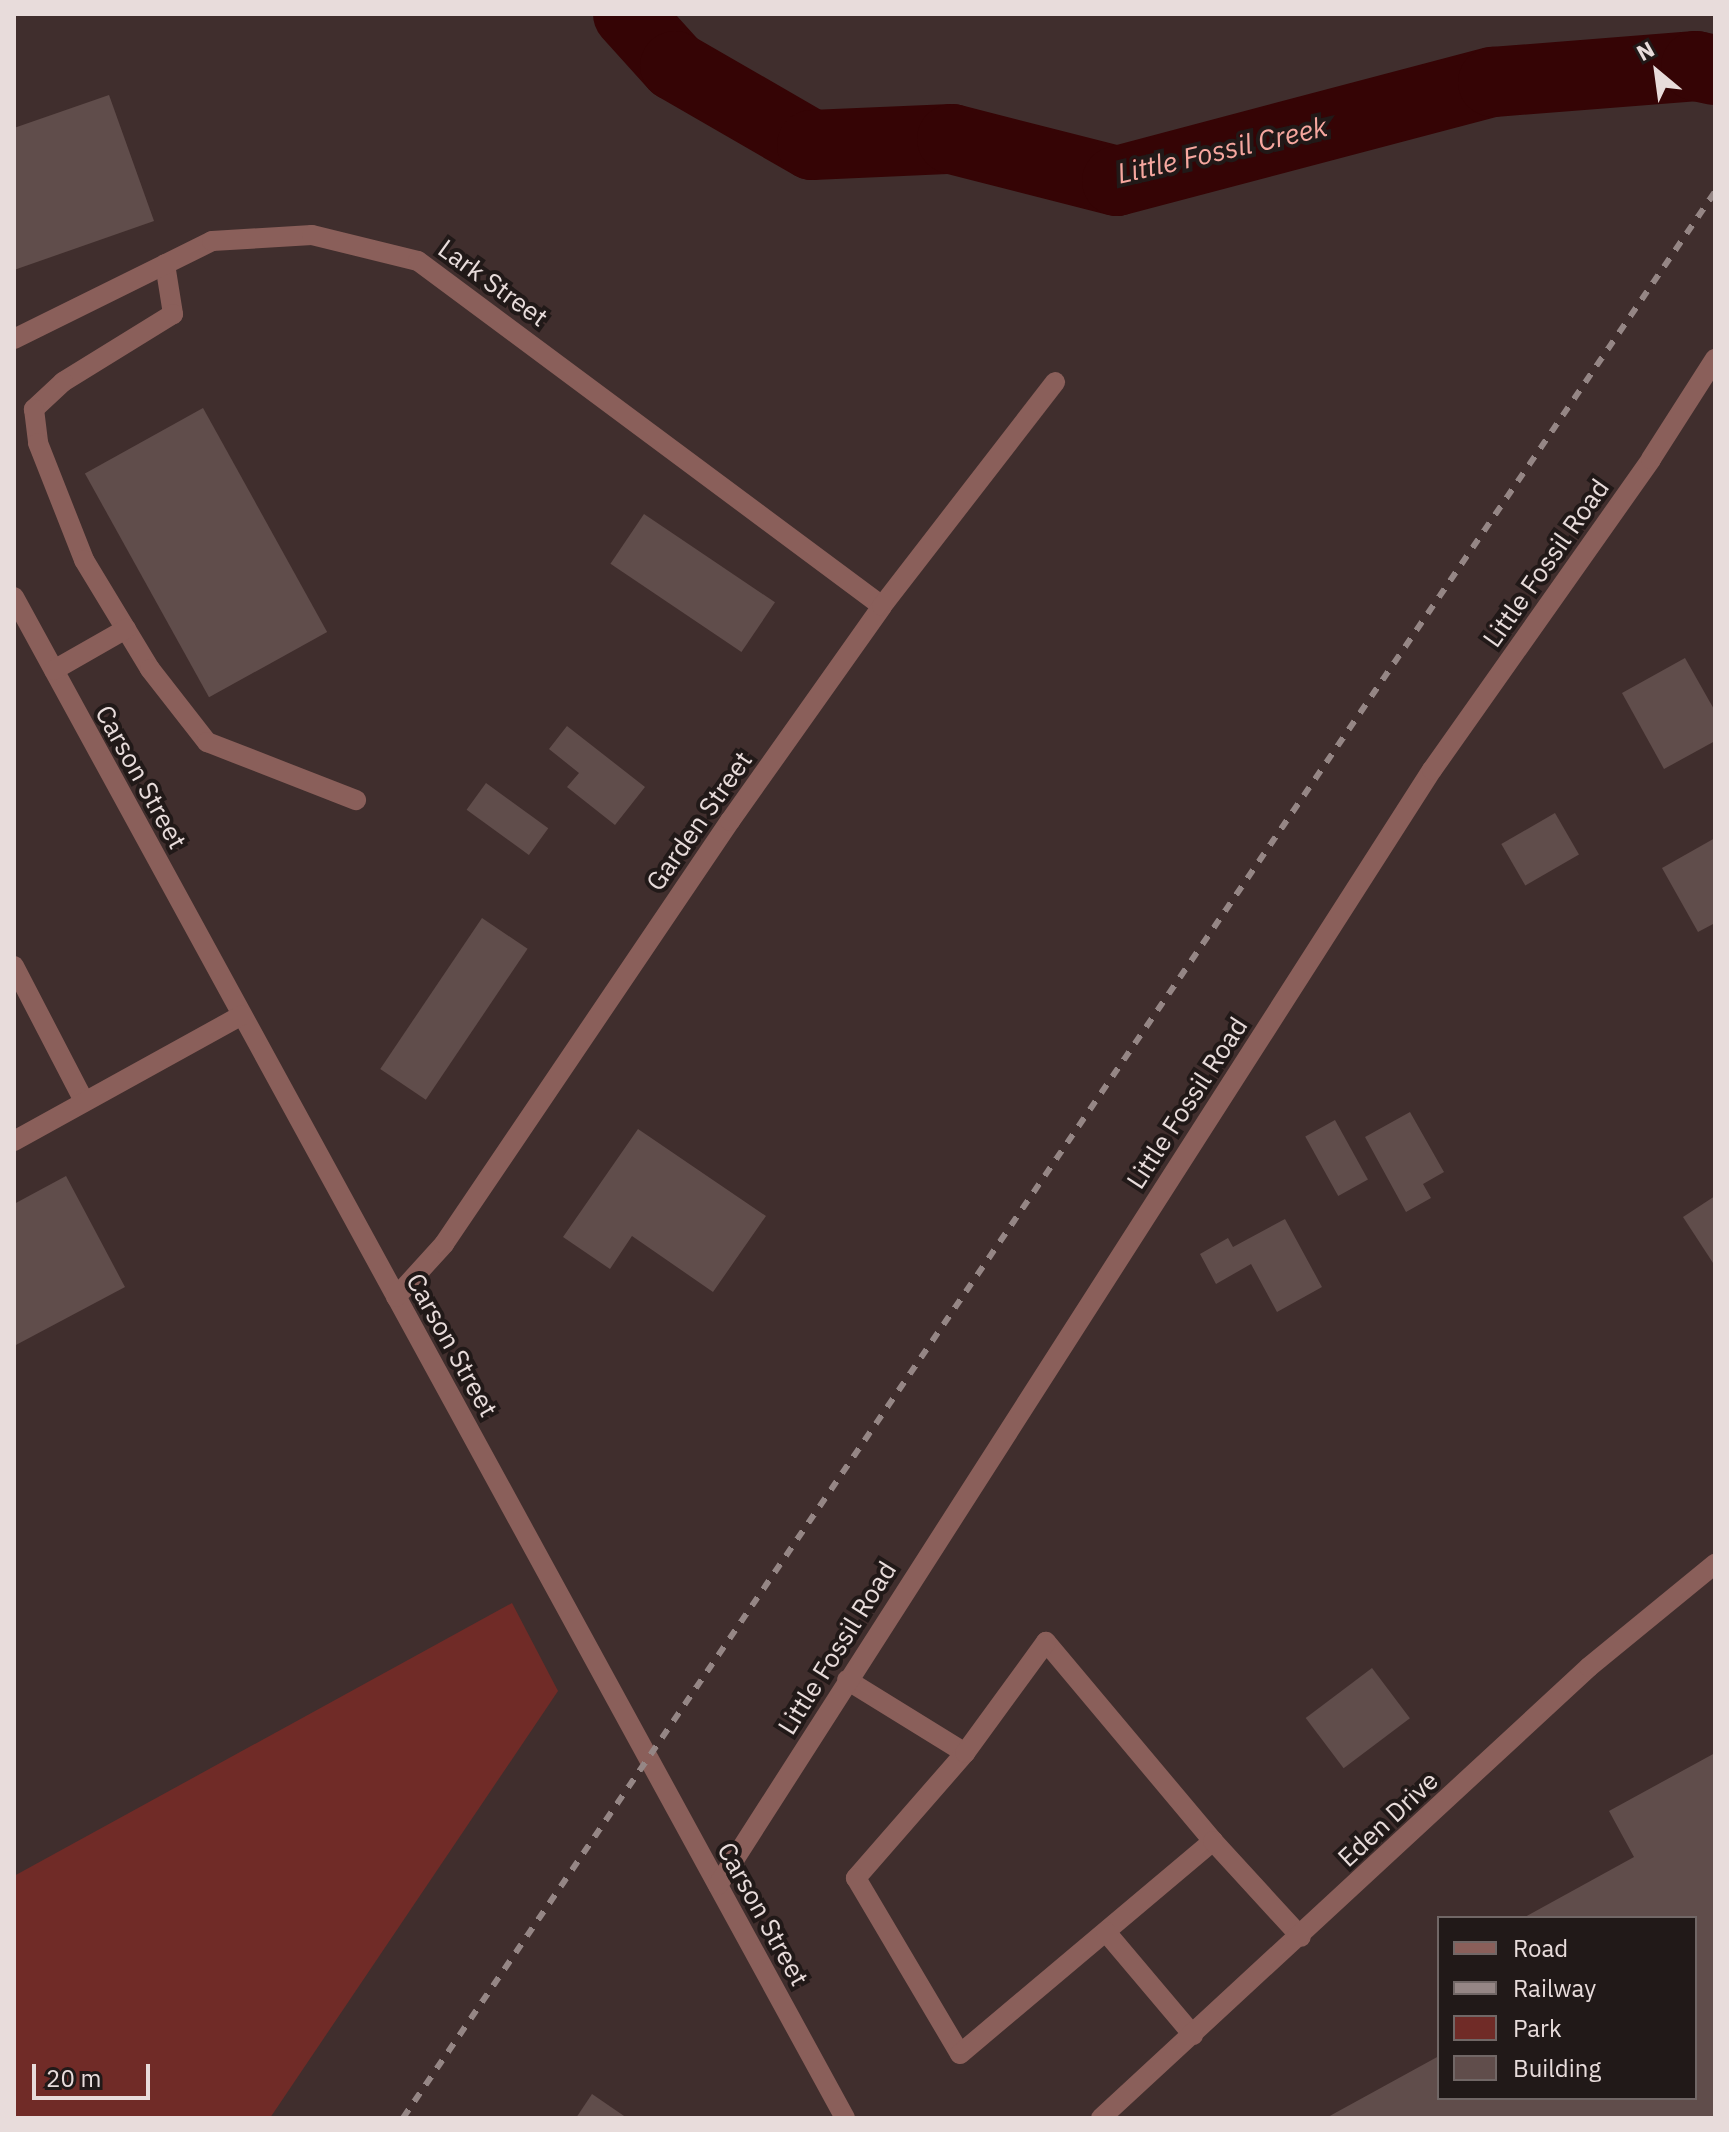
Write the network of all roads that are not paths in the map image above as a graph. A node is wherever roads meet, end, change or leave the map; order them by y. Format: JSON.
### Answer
{"nodes":[{"id":1,"x":165,"y":264,"type":"junction"},
{"id":2,"x":14,"y":339,"type":"edge"},
{"id":3,"x":1715,"y":359,"type":"edge"},
{"id":4,"x":1055,"y":382,"type":"dead end"},
{"id":5,"x":14,"y":597,"type":"edge"},
{"id":6,"x":882,"y":606,"type":"junction"},
{"id":7,"x":126,"y":629,"type":"junction"},
{"id":8,"x":54,"y":670,"type":"junction"},
{"id":9,"x":356,"y":800,"type":"dead end"},
{"id":10,"x":14,"y":966,"type":"edge"},
{"id":11,"x":242,"y":1015,"type":"junction"},
{"id":12,"x":84,"y":1101,"type":"junction"},
{"id":13,"x":14,"y":1141,"type":"edge"},
{"id":14,"x":396,"y":1297,"type":"junction"},
{"id":15,"x":1715,"y":1564,"type":"edge"},
{"id":16,"x":847,"y":1680,"type":"junction"},
{"id":17,"x":965,"y":1753,"type":"junction"},
{"id":18,"x":1213,"y":1841,"type":"junction"},
{"id":19,"x":718,"y":1885,"type":"junction"},
{"id":20,"x":1106,"y":1932,"type":"junction"},
{"id":21,"x":1301,"y":1937,"type":"junction"},
{"id":22,"x":1193,"y":2035,"type":"junction"},
{"id":23,"x":845,"y":2118,"type":"edge"},
{"id":24,"x":1101,"y":2118,"type":"edge"}],
"edges":[{"from":1,"to":2,"type":"street","name":"Lark Street"},
{"from":1,"to":6,"type":"street","name":"Lark Street"},
{"from":1,"to":7,"type":"street"},
{"from":3,"to":16,"type":"street","name":"Little Fossil Road"},
{"from":4,"to":6,"type":"street","name":"Garden Street"},
{"from":5,"to":8,"type":"street","name":"Carson Street"},
{"from":6,"to":14,"type":"street","name":"Garden Street"},
{"from":7,"to":8,"type":"street"},
{"from":7,"to":9,"type":"street"},
{"from":8,"to":11,"type":"street","name":"Carson Street"},
{"from":10,"to":12,"type":"street"},
{"from":11,"to":12,"type":"street"},
{"from":11,"to":14,"type":"street","name":"Carson Street"},
{"from":12,"to":13,"type":"street"},
{"from":14,"to":19,"type":"street","name":"Carson Street"},
{"from":15,"to":21,"type":"street","name":"Eden Drive"},
{"from":16,"to":17,"type":"street"},
{"from":16,"to":19,"type":"street","name":"Little Fossil Road"},
{"from":17,"to":18,"type":"street"},
{"from":17,"to":20,"type":"street"},
{"from":18,"to":20,"type":"street"},
{"from":18,"to":21,"type":"street"},
{"from":19,"to":23,"type":"street","name":"Carson Street"},
{"from":20,"to":22,"type":"street"},
{"from":21,"to":22,"type":"street","name":"Eden Drive"},
{"from":22,"to":24,"type":"street","name":"Eden Drive"}]}
